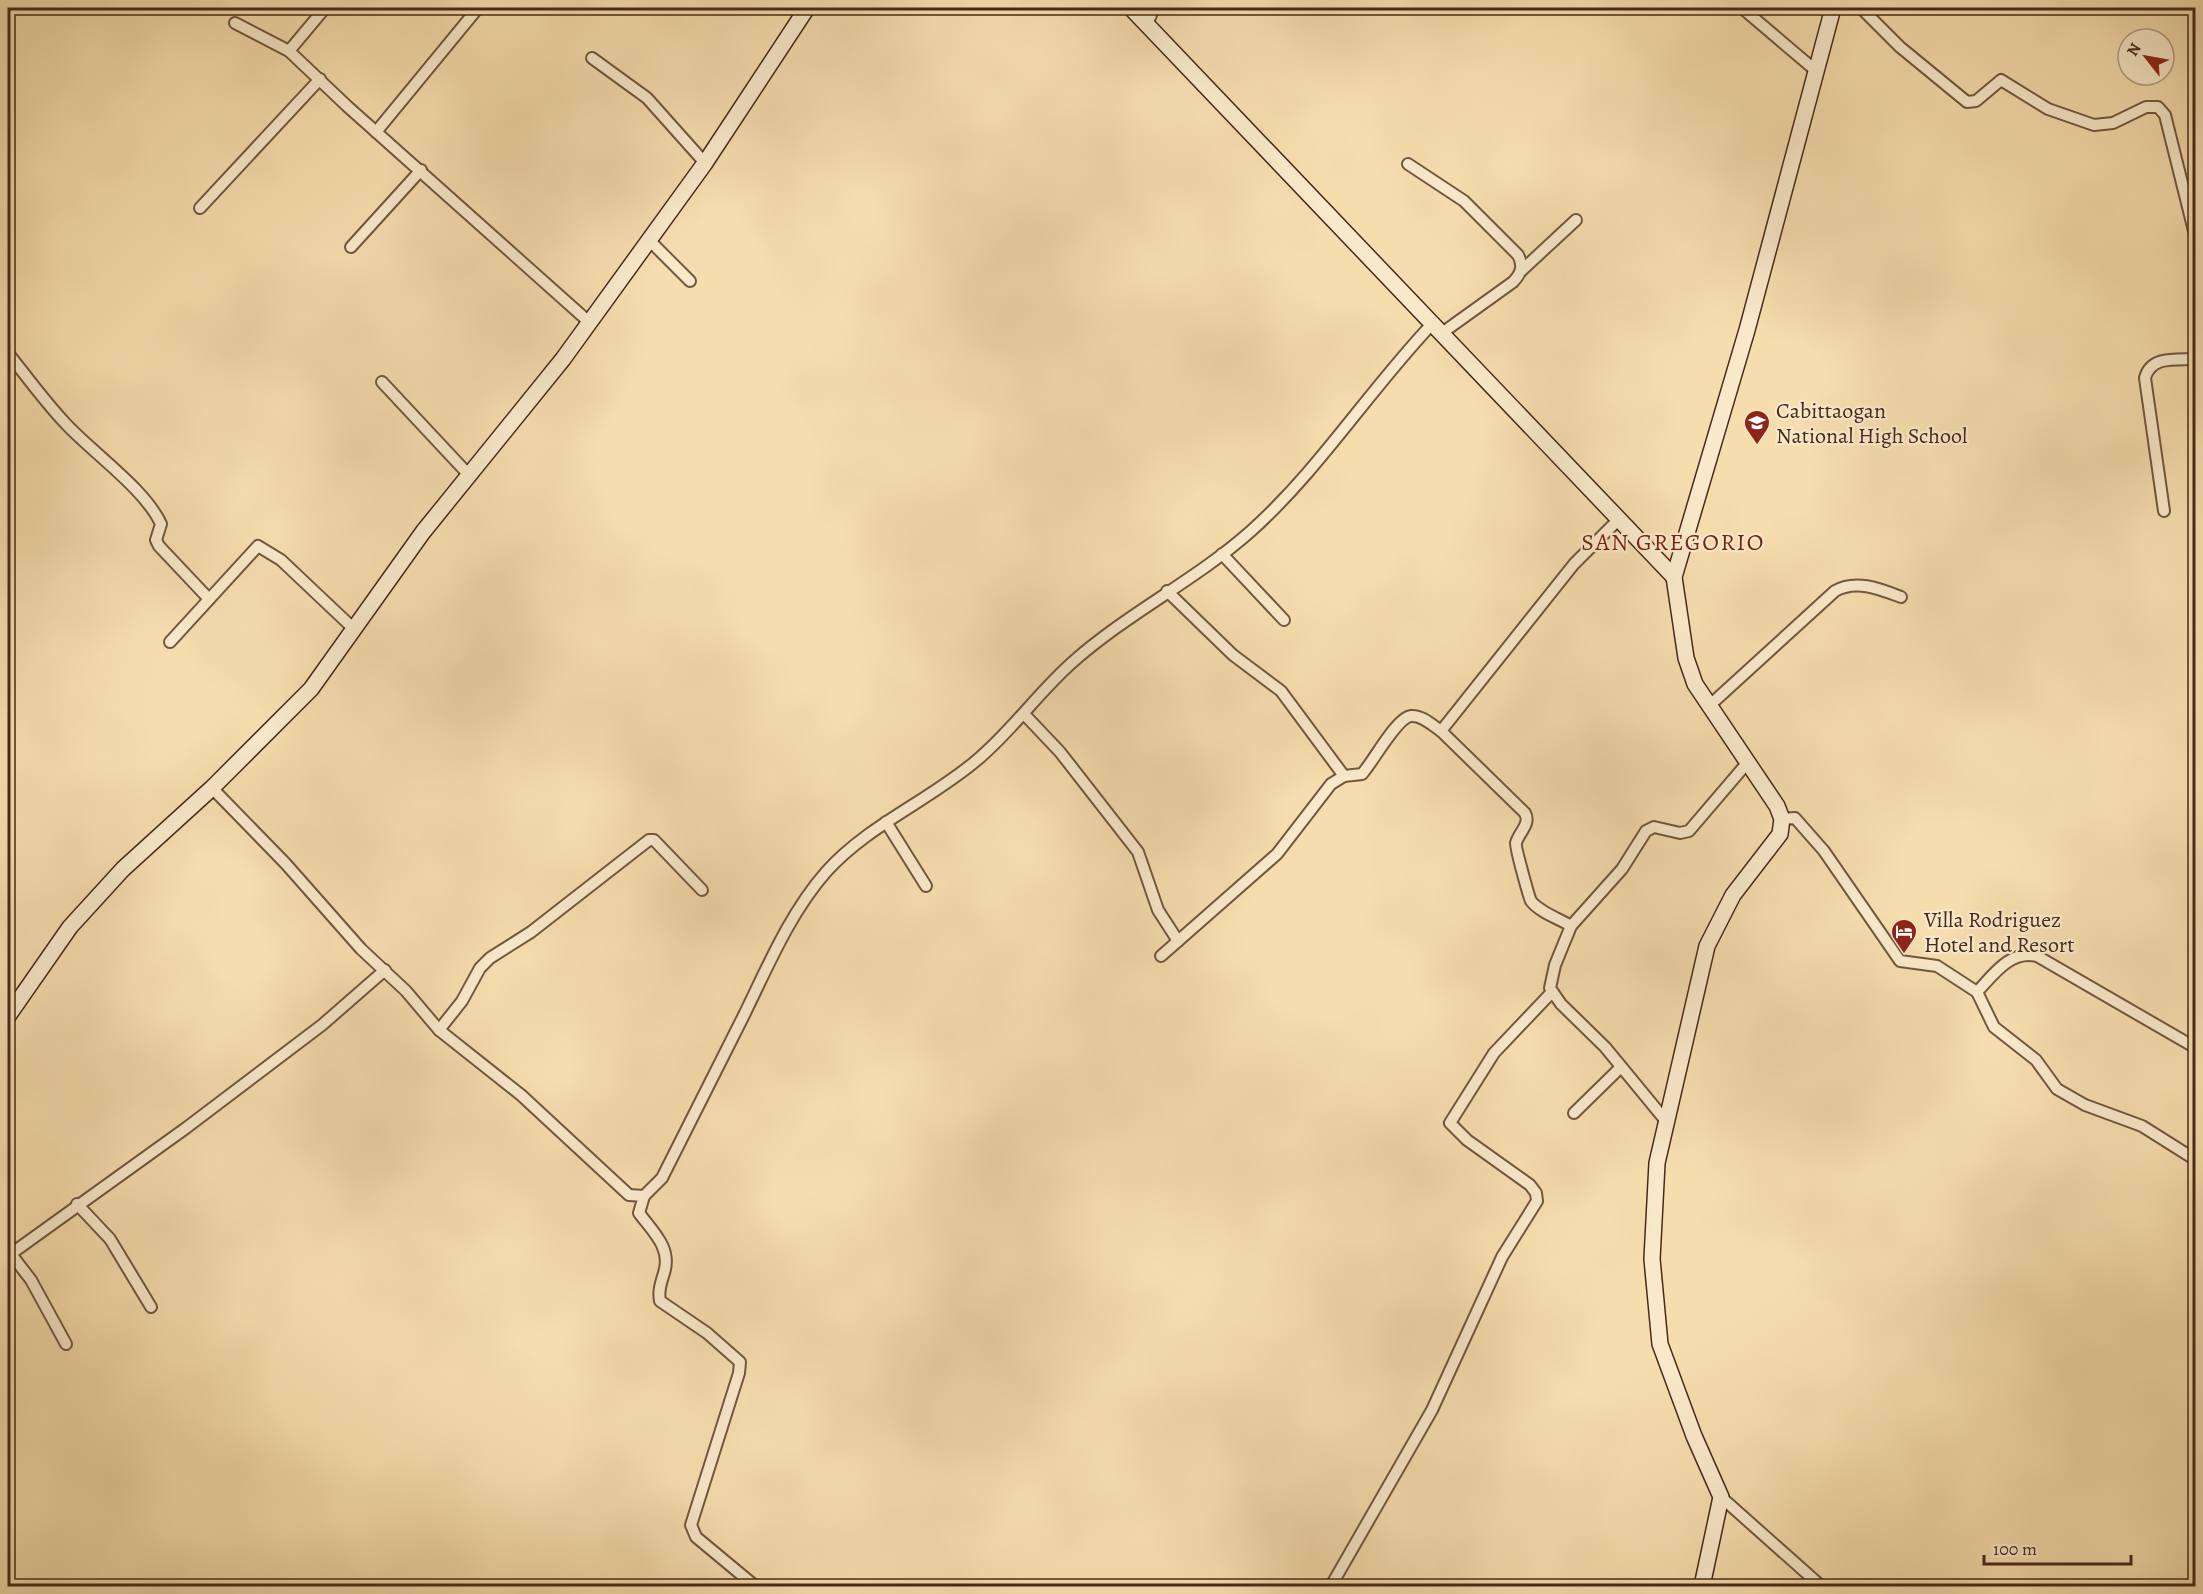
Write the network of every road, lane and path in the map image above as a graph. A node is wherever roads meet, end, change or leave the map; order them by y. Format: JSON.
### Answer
{"nodes":[{"id":1,"x":325,"y":8,"type":"edge"},
{"id":2,"x":478,"y":8,"type":"edge"},
{"id":3,"x":805,"y":8,"type":"edge"},
{"id":4,"x":1131,"y":8,"type":"edge"},
{"id":5,"x":1154,"y":8,"type":"edge"},
{"id":6,"x":1742,"y":8,"type":"edge"},
{"id":7,"x":1833,"y":8,"type":"edge"},
{"id":8,"x":1861,"y":8,"type":"edge"},
{"id":9,"x":235,"y":23,"type":"dead end"},
{"id":10,"x":1147,"y":24,"type":"junction"},
{"id":11,"x":289,"y":51,"type":"junction"},
{"id":12,"x":592,"y":58,"type":"dead end"},
{"id":13,"x":1815,"y":70,"type":"junction"},
{"id":14,"x":320,"y":79,"type":"junction"},
{"id":15,"x":376,"y":132,"type":"junction"},
{"id":16,"x":705,"y":163,"type":"junction"},
{"id":17,"x":1408,"y":164,"type":"dead end"},
{"id":18,"x":422,"y":170,"type":"junction"},
{"id":19,"x":200,"y":208,"type":"dead end"},
{"id":20,"x":1576,"y":220,"type":"dead end"},
{"id":21,"x":648,"y":239,"type":"junction"},
{"id":22,"x":2196,"y":239,"type":"edge"},
{"id":23,"x":351,"y":247,"type":"dead end"},
{"id":24,"x":1521,"y":271,"type":"junction"},
{"id":25,"x":690,"y":281,"type":"dead end"},
{"id":26,"x":590,"y":322,"type":"junction"},
{"id":27,"x":1438,"y":328,"type":"junction"},
{"id":28,"x":8,"y":353,"type":"edge"},
{"id":29,"x":2196,"y":359,"type":"edge"},
{"id":30,"x":382,"y":382,"type":"dead end"},
{"id":31,"x":468,"y":474,"type":"junction"},
{"id":32,"x":2164,"y":511,"type":"dead end"},
{"id":33,"x":1619,"y":519,"type":"junction"},
{"id":34,"x":1222,"y":554,"type":"junction"},
{"id":35,"x":1674,"y":577,"type":"junction"},
{"id":36,"x":1167,"y":591,"type":"junction"},
{"id":37,"x":1901,"y":597,"type":"dead end"},
{"id":38,"x":208,"y":599,"type":"junction"},
{"id":39,"x":1284,"y":620,"type":"dead end"},
{"id":40,"x":355,"y":630,"type":"junction"},
{"id":41,"x":170,"y":642,"type":"dead end"},
{"id":42,"x":1708,"y":706,"type":"junction"},
{"id":43,"x":1024,"y":714,"type":"junction"},
{"id":44,"x":1441,"y":731,"type":"junction"},
{"id":45,"x":1748,"y":762,"type":"junction"},
{"id":46,"x":1344,"y":776,"type":"junction"},
{"id":47,"x":212,"y":788,"type":"junction"},
{"id":48,"x":1782,"y":819,"type":"junction"},
{"id":49,"x":886,"y":822,"type":"junction"},
{"id":50,"x":926,"y":886,"type":"dead end"},
{"id":51,"x":702,"y":890,"type":"dead end"},
{"id":52,"x":1571,"y":926,"type":"junction"},
{"id":53,"x":1178,"y":941,"type":"junction"},
{"id":54,"x":1161,"y":956,"type":"dead end"},
{"id":55,"x":385,"y":970,"type":"junction"},
{"id":56,"x":1552,"y":992,"type":"junction"},
{"id":57,"x":1977,"y":992,"type":"junction"},
{"id":58,"x":8,"y":1016,"type":"edge"},
{"id":59,"x":439,"y":1030,"type":"junction"},
{"id":60,"x":2196,"y":1048,"type":"edge"},
{"id":61,"x":1621,"y":1067,"type":"junction"},
{"id":62,"x":1574,"y":1113,"type":"dead end"},
{"id":63,"x":1666,"y":1121,"type":"junction"},
{"id":64,"x":2196,"y":1160,"type":"edge"},
{"id":65,"x":644,"y":1196,"type":"junction"},
{"id":66,"x":77,"y":1204,"type":"junction"},
{"id":67,"x":9,"y":1255,"type":"edge"},
{"id":68,"x":151,"y":1307,"type":"dead end"},
{"id":69,"x":66,"y":1344,"type":"dead end"},
{"id":70,"x":1721,"y":1497,"type":"junction"},
{"id":71,"x":755,"y":1587,"type":"edge"},
{"id":72,"x":1330,"y":1587,"type":"edge"},
{"id":73,"x":1702,"y":1587,"type":"edge"},
{"id":74,"x":1821,"y":1587,"type":"edge"}],
"edges":[{"from":1,"to":11,"type":"street"},
{"from":2,"to":15,"type":"street"},
{"from":3,"to":16,"type":"street"},
{"from":4,"to":10,"type":"street"},
{"from":5,"to":10,"type":"street"},
{"from":6,"to":13,"type":"street"},
{"from":7,"to":13,"type":"street"},
{"from":8,"to":22,"type":"street"},
{"from":9,"to":11,"type":"street"},
{"from":10,"to":27,"type":"street"},
{"from":11,"to":14,"type":"street"},
{"from":12,"to":16,"type":"street"},
{"from":13,"to":35,"type":"street"},
{"from":14,"to":15,"type":"street"},
{"from":14,"to":19,"type":"street"},
{"from":15,"to":18,"type":"street"},
{"from":16,"to":21,"type":"street"},
{"from":17,"to":24,"type":"street"},
{"from":18,"to":23,"type":"street"},
{"from":18,"to":26,"type":"street"},
{"from":20,"to":24,"type":"street"},
{"from":21,"to":25,"type":"street"},
{"from":21,"to":26,"type":"street"},
{"from":24,"to":27,"type":"street"},
{"from":26,"to":31,"type":"street"},
{"from":27,"to":33,"type":"street"},
{"from":27,"to":34,"type":"street"},
{"from":28,"to":38,"type":"street"},
{"from":29,"to":32,"type":"street"},
{"from":30,"to":31,"type":"street"},
{"from":31,"to":40,"type":"street"},
{"from":33,"to":35,"type":"street"},
{"from":33,"to":44,"type":"street"},
{"from":34,"to":36,"type":"street"},
{"from":34,"to":39,"type":"street"},
{"from":35,"to":42,"type":"street"},
{"from":36,"to":43,"type":"street"},
{"from":36,"to":46,"type":"street"},
{"from":37,"to":42,"type":"street"},
{"from":38,"to":40,"type":"street"},
{"from":38,"to":41,"type":"street"},
{"from":40,"to":47,"type":"street"},
{"from":42,"to":45,"type":"street"},
{"from":43,"to":49,"type":"street"},
{"from":43,"to":53,"type":"street"},
{"from":44,"to":46,"type":"street"},
{"from":44,"to":52,"type":"street"},
{"from":45,"to":48,"type":"street"},
{"from":45,"to":52,"type":"street"},
{"from":46,"to":53,"type":"street"},
{"from":47,"to":55,"type":"street"},
{"from":47,"to":58,"type":"street"},
{"from":48,"to":57,"type":"street"},
{"from":48,"to":63,"type":"street"},
{"from":49,"to":50,"type":"street"},
{"from":49,"to":65,"type":"street"},
{"from":51,"to":59,"type":"street"},
{"from":52,"to":56,"type":"street"},
{"from":53,"to":54,"type":"street"},
{"from":55,"to":59,"type":"street"},
{"from":55,"to":66,"type":"street"},
{"from":56,"to":61,"type":"street"},
{"from":56,"to":72,"type":"street"},
{"from":57,"to":60,"type":"street"},
{"from":57,"to":64,"type":"street"},
{"from":59,"to":65,"type":"street"},
{"from":61,"to":62,"type":"street"},
{"from":61,"to":63,"type":"street"},
{"from":63,"to":70,"type":"street"},
{"from":65,"to":71,"type":"street"},
{"from":66,"to":67,"type":"street"},
{"from":66,"to":68,"type":"street"},
{"from":67,"to":69,"type":"street"},
{"from":70,"to":73,"type":"street"},
{"from":70,"to":74,"type":"street"}]}
